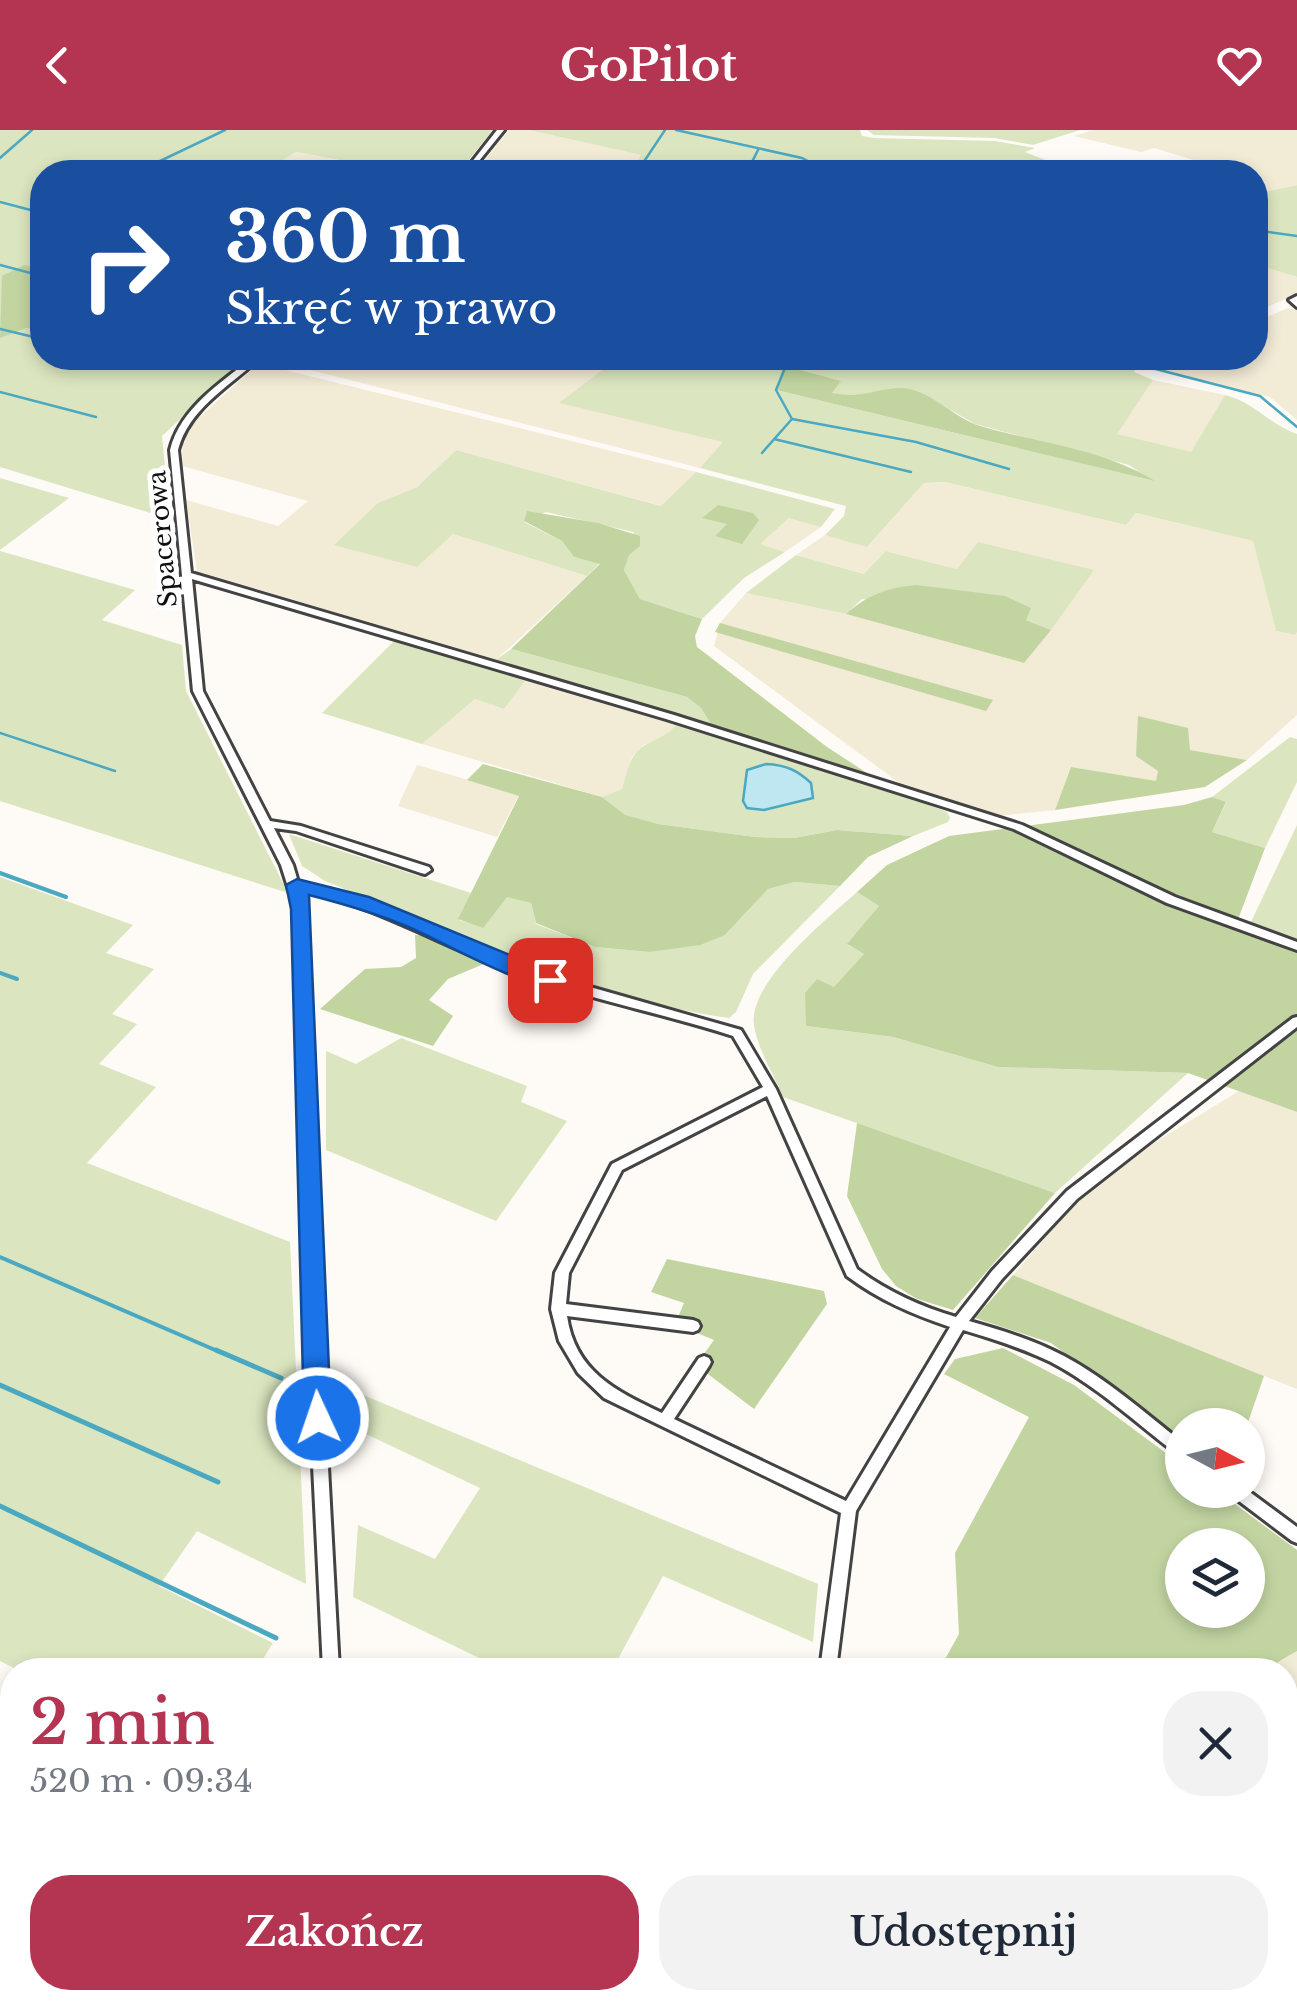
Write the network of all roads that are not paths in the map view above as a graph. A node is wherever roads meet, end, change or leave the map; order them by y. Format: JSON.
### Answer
{"nodes":[{"id":1,"x":501,"y":130,"type":"edge"},
{"id":2,"x":477,"y":160,"type":"edge"},
{"id":3,"x":243,"y":370,"type":"edge"},
{"id":4,"x":185,"y":574,"type":"junction"},
{"id":5,"x":266,"y":824,"type":"junction"},
{"id":6,"x":425,"y":870,"type":"dead end"},
{"id":7,"x":297,"y":885,"type":"junction"},
{"id":8,"x":1297,"y":946,"type":"edge"},
{"id":9,"x":1297,"y":1020,"type":"edge"},
{"id":10,"x":770,"y":1089,"type":"junction"},
{"id":11,"x":558,"y":1309,"type":"junction"},
{"id":12,"x":959,"y":1324,"type":"junction"},
{"id":13,"x":693,"y":1326,"type":"dead end"},
{"id":14,"x":704,"y":1362,"type":"dead end"},
{"id":15,"x":664,"y":1422,"type":"junction"},
{"id":16,"x":1165,"y":1438,"type":"edge"},
{"id":17,"x":1260,"y":1508,"type":"edge"},
{"id":18,"x":848,"y":1510,"type":"junction"},
{"id":19,"x":1297,"y":1536,"type":"edge"},
{"id":20,"x":330,"y":1658,"type":"edge"},
{"id":21,"x":830,"y":1658,"type":"edge"}],
"edges":[{"from":1,"to":2,"type":"street"},
{"from":3,"to":4,"type":"street","name":"Spacerowa"},
{"from":4,"to":5,"type":"street","name":"Spacerowa"},
{"from":4,"to":8,"type":"street"},
{"from":5,"to":6,"type":"street"},
{"from":5,"to":7,"type":"street"},
{"from":7,"to":10,"type":"street"},
{"from":7,"to":20,"type":"street"},
{"from":9,"to":12,"type":"street"},
{"from":10,"to":11,"type":"street"},
{"from":10,"to":12,"type":"street"},
{"from":11,"to":13,"type":"street"},
{"from":11,"to":15,"type":"street"},
{"from":12,"to":16,"type":"street"},
{"from":12,"to":18,"type":"street"},
{"from":14,"to":15,"type":"street"},
{"from":15,"to":18,"type":"street"},
{"from":17,"to":19,"type":"street"},
{"from":18,"to":21,"type":"street"}]}
